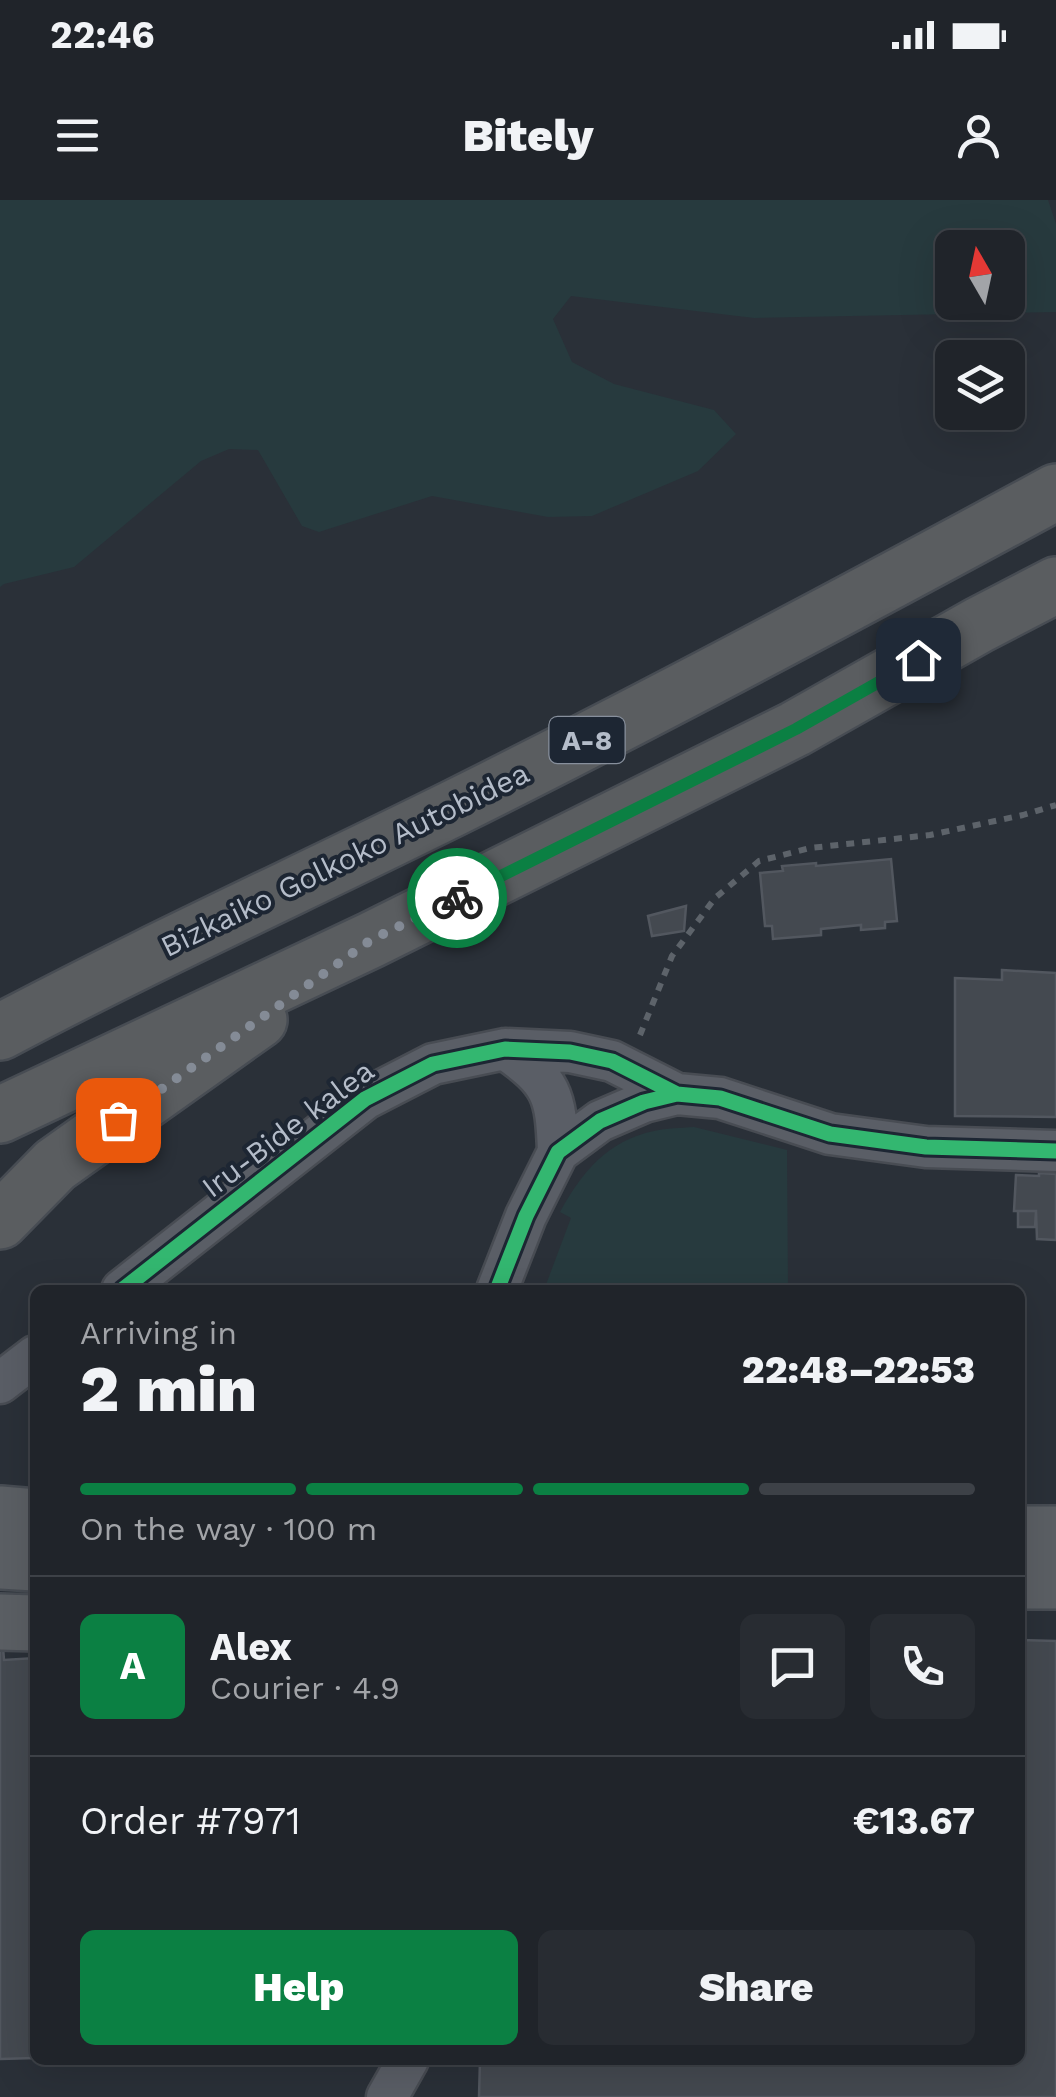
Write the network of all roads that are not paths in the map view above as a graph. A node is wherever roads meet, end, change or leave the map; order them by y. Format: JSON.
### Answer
{"nodes":[{"id":1,"x":1056,"y":492,"type":"edge"},
{"id":2,"x":1056,"y":585,"type":"edge"},
{"id":3,"x":371,"y":940,"type":"junction"},
{"id":4,"x":110,"y":974,"type":"junction"},
{"id":5,"x":0,"y":1018,"type":"edge"},
{"id":6,"x":0,"y":1032,"type":"edge"},
{"id":7,"x":504,"y":1048,"type":"junction"},
{"id":8,"x":676,"y":1094,"type":"junction"},
{"id":9,"x":14,"y":1107,"type":"edge"},
{"id":10,"x":1056,"y":1151,"type":"edge"},
{"id":11,"x":558,"y":1152,"type":"junction"},
{"id":12,"x":0,"y":1221,"type":"edge"},
{"id":13,"x":128,"y":1285,"type":"edge"},
{"id":14,"x":499,"y":1285,"type":"edge"},
{"id":15,"x":30,"y":1360,"type":"edge"},
{"id":16,"x":0,"y":1383,"type":"edge"},
{"id":17,"x":0,"y":1514,"type":"edge"},
{"id":18,"x":30,"y":1517,"type":"edge"},
{"id":19,"x":1025,"y":1534,"type":"edge"},
{"id":20,"x":1056,"y":1534,"type":"edge"},
{"id":21,"x":0,"y":1561,"type":"edge"},
{"id":22,"x":30,"y":1563,"type":"edge"},
{"id":23,"x":1025,"y":1581,"type":"edge"},
{"id":24,"x":1056,"y":1581,"type":"edge"},
{"id":25,"x":0,"y":1622,"type":"edge"},
{"id":26,"x":30,"y":1623,"type":"edge"},
{"id":27,"x":405,"y":2065,"type":"edge"},
{"id":28,"x":387,"y":2097,"type":"edge"}],
"edges":[{"from":1,"to":4,"type":"highway","name":"Bizkaiko Golkoko Autobidea","number":"A-8"},
{"from":2,"to":3,"type":"highway"},
{"from":3,"to":9,"type":"highway"},
{"from":3,"to":12,"type":"highway"},
{"from":4,"to":5,"type":"highway"},
{"from":4,"to":6,"type":"highway","number":"A-8"},
{"from":7,"to":8,"type":"street","name":"Iru-Bide kalea"},
{"from":7,"to":11,"type":"street"},
{"from":7,"to":13,"type":"street","name":"Iru-Bide kalea"},
{"from":8,"to":10,"type":"street"},
{"from":8,"to":11,"type":"street"},
{"from":11,"to":14,"type":"street"},
{"from":15,"to":16,"type":"street"},
{"from":17,"to":18,"type":"highway"},
{"from":19,"to":20,"type":"highway"},
{"from":21,"to":22,"type":"highway"},
{"from":23,"to":24,"type":"highway"},
{"from":25,"to":26,"type":"highway"},
{"from":27,"to":28,"type":"street"}]}
